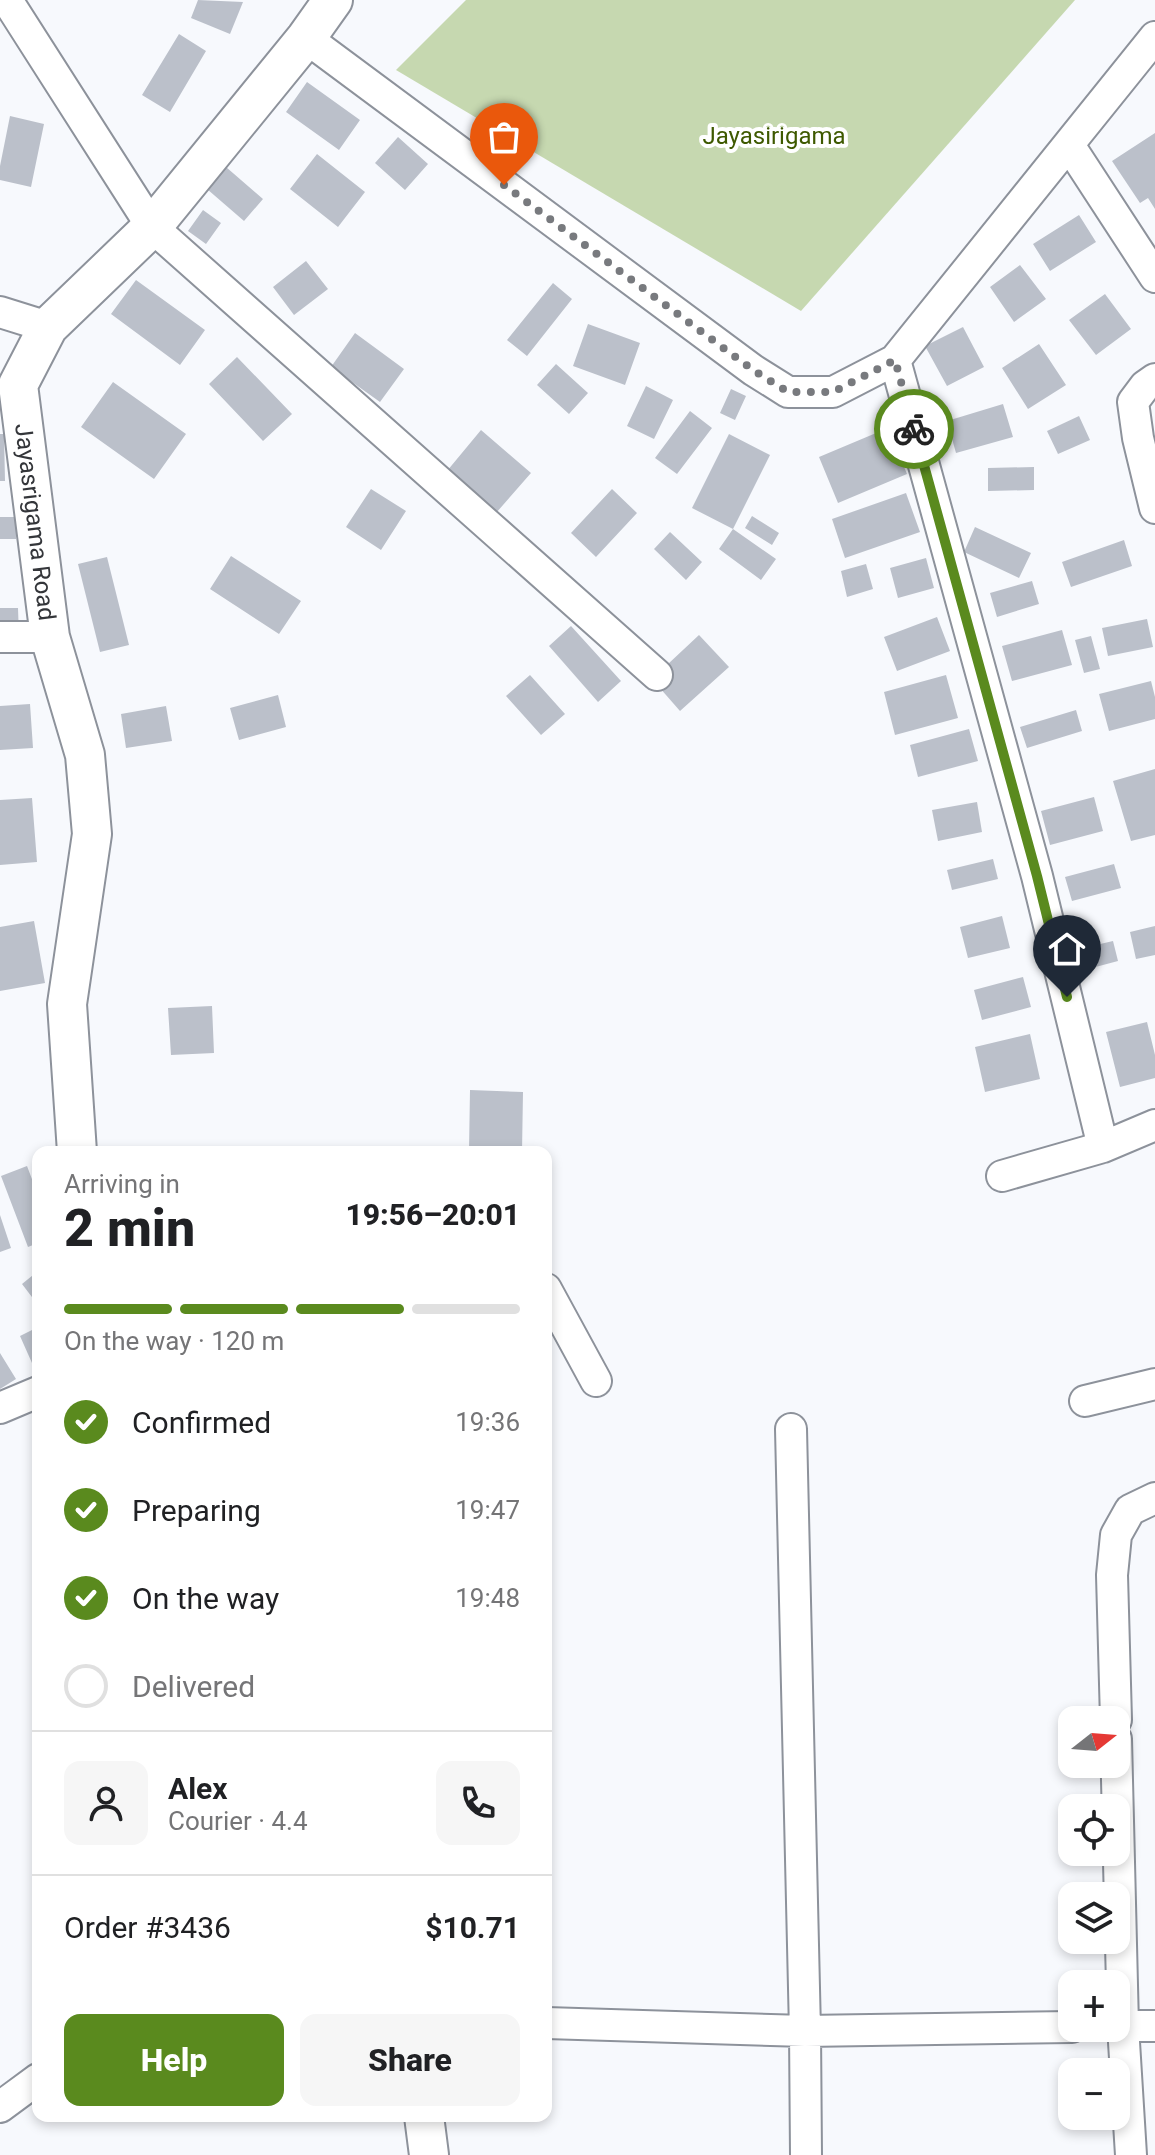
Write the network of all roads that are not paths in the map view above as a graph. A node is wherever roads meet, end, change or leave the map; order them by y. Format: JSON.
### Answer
{"nodes":[{"id":1,"x":7,"y":0,"type":"edge"},
{"id":2,"x":333,"y":0,"type":"edge"},
{"id":3,"x":1155,"y":37,"type":"edge"},
{"id":4,"x":306,"y":38,"type":"junction"},
{"id":5,"x":1069,"y":145,"type":"junction"},
{"id":6,"x":152,"y":227,"type":"junction"},
{"id":7,"x":1155,"y":277,"type":"edge"},
{"id":8,"x":0,"y":312,"type":"edge"},
{"id":9,"x":48,"y":327,"type":"junction"},
{"id":10,"x":895,"y":360,"type":"junction"},
{"id":11,"x":1155,"y":379,"type":"edge"},
{"id":12,"x":1155,"y":508,"type":"edge"},
{"id":13,"x":0,"y":637,"type":"edge"},
{"id":14,"x":50,"y":637,"type":"junction"},
{"id":15,"x":657,"y":675,"type":"dead end"},
{"id":16,"x":1155,"y":1125,"type":"edge"},
{"id":17,"x":77,"y":1146,"type":"edge"},
{"id":18,"x":1103,"y":1147,"type":"junction"},
{"id":19,"x":1002,"y":1176,"type":"dead end"},
{"id":20,"x":552,"y":1300,"type":"edge"},
{"id":21,"x":596,"y":1381,"type":"dead end"},
{"id":22,"x":1155,"y":1384,"type":"edge"},
{"id":23,"x":32,"y":1395,"type":"edge"},
{"id":24,"x":1085,"y":1401,"type":"dead end"},
{"id":25,"x":0,"y":1408,"type":"edge"},
{"id":26,"x":791,"y":1429,"type":"dead end"},
{"id":27,"x":1155,"y":1498,"type":"edge"},
{"id":28,"x":1116,"y":1706,"type":"edge"},
{"id":29,"x":1117,"y":1778,"type":"edge"},
{"id":30,"x":1119,"y":1970,"type":"edge"},
{"id":31,"x":552,"y":2023,"type":"edge"},
{"id":32,"x":1130,"y":2026,"type":"edge"},
{"id":33,"x":1155,"y":2026,"type":"edge"},
{"id":34,"x":1058,"y":2027,"type":"edge"},
{"id":35,"x":805,"y":2031,"type":"junction"},
{"id":36,"x":1121,"y":2042,"type":"edge"},
{"id":37,"x":32,"y":2083,"type":"edge"},
{"id":38,"x":0,"y":2107,"type":"edge"},
{"id":39,"x":425,"y":2122,"type":"edge"},
{"id":40,"x":429,"y":2155,"type":"edge"},
{"id":41,"x":806,"y":2155,"type":"edge"},
{"id":42,"x":1131,"y":2155,"type":"edge"}],
"edges":[{"from":1,"to":6,"type":"street"},
{"from":2,"to":4,"type":"street","name":"Jayasrigama Road"},
{"from":3,"to":5,"type":"street"},
{"from":4,"to":6,"type":"street","name":"Jayasrigama Road"},
{"from":4,"to":10,"type":"street"},
{"from":5,"to":7,"type":"street"},
{"from":5,"to":10,"type":"street"},
{"from":6,"to":9,"type":"street","name":"Jayasrigama Road"},
{"from":6,"to":15,"type":"street"},
{"from":8,"to":9,"type":"street"},
{"from":9,"to":14,"type":"street","name":"Jayasrigama Road"},
{"from":10,"to":18,"type":"street"},
{"from":11,"to":12,"type":"street"},
{"from":13,"to":14,"type":"street"},
{"from":14,"to":17,"type":"street","name":"Jayasrigama Road"},
{"from":16,"to":18,"type":"street"},
{"from":18,"to":19,"type":"street"},
{"from":20,"to":21,"type":"street"},
{"from":22,"to":24,"type":"street"},
{"from":23,"to":25,"type":"street"},
{"from":26,"to":35,"type":"street"},
{"from":27,"to":28,"type":"street"},
{"from":29,"to":30,"type":"street"},
{"from":31,"to":35,"type":"street"},
{"from":32,"to":33,"type":"street"},
{"from":34,"to":35,"type":"street"},
{"from":35,"to":41,"type":"street"},
{"from":36,"to":42,"type":"street"},
{"from":37,"to":38,"type":"street"},
{"from":39,"to":40,"type":"street"}]}
